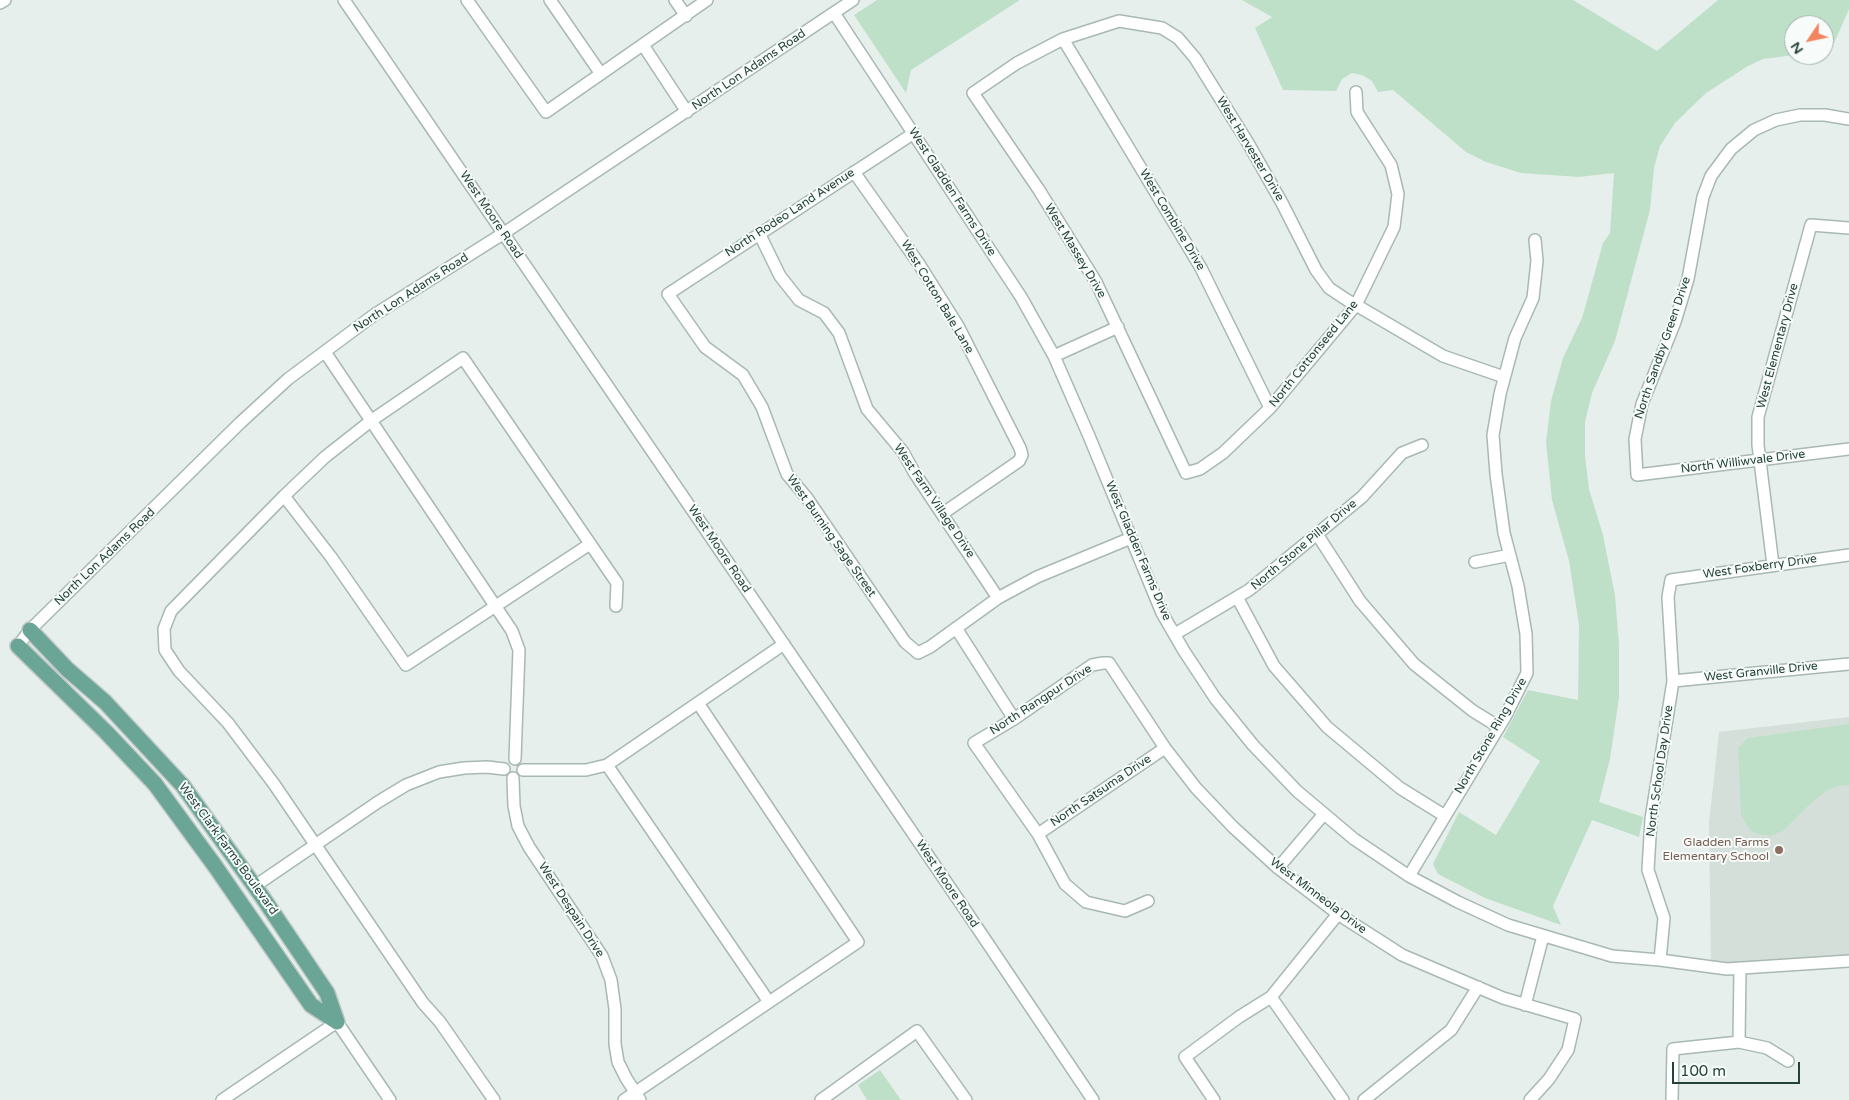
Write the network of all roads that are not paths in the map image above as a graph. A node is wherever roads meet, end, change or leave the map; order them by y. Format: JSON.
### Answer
{"nodes":[{"id":1,"x":5,"y":0,"type":"edge"},
{"id":2,"x":344,"y":0,"type":"edge"},
{"id":3,"x":467,"y":0,"type":"edge"},
{"id":4,"x":550,"y":0,"type":"edge"},
{"id":5,"x":675,"y":0,"type":"edge"},
{"id":6,"x":708,"y":0,"type":"edge"},
{"id":7,"x":853,"y":0,"type":"edge"},
{"id":8,"x":0,"y":3,"type":"edge"},
{"id":9,"x":834,"y":13,"type":"junction"},
{"id":10,"x":686,"y":16,"type":"junction"},
{"id":11,"x":1063,"y":39,"type":"junction"},
{"id":12,"x":643,"y":45,"type":"junction"},
{"id":13,"x":601,"y":74,"type":"junction"},
{"id":14,"x":1356,"y":92,"type":"dead end"},
{"id":15,"x":973,"y":93,"type":"joint"},
{"id":16,"x":687,"y":112,"type":"junction"},
{"id":17,"x":1849,"y":119,"type":"edge"},
{"id":18,"x":914,"y":133,"type":"junction"},
{"id":19,"x":854,"y":172,"type":"junction"},
{"id":20,"x":1849,"y":228,"type":"edge"},
{"id":21,"x":504,"y":233,"type":"junction"},
{"id":22,"x":759,"y":233,"type":"junction"},
{"id":23,"x":1535,"y":240,"type":"dead end"},
{"id":24,"x":668,"y":294,"type":"joint"},
{"id":25,"x":1356,"y":305,"type":"junction"},
{"id":26,"x":1118,"y":328,"type":"junction"},
{"id":27,"x":325,"y":352,"type":"junction"},
{"id":28,"x":1054,"y":356,"type":"junction"},
{"id":29,"x":1504,"y":376,"type":"junction"},
{"id":30,"x":1270,"y":408,"type":"junction"},
{"id":31,"x":372,"y":420,"type":"junction"},
{"id":32,"x":1422,"y":445,"type":"dead end"},
{"id":33,"x":1849,"y":449,"type":"edge"},
{"id":34,"x":1760,"y":460,"type":"junction"},
{"id":35,"x":1186,"y":474,"type":"joint"},
{"id":36,"x":1637,"y":475,"type":"joint"},
{"id":37,"x":284,"y":496,"type":"junction"},
{"id":38,"x":942,"y":514,"type":"junction"},
{"id":39,"x":1317,"y":534,"type":"junction"},
{"id":40,"x":1131,"y":538,"type":"junction"},
{"id":41,"x":590,"y":544,"type":"junction"},
{"id":42,"x":1510,"y":555,"type":"junction"},
{"id":43,"x":1849,"y":555,"type":"edge"},
{"id":44,"x":1475,"y":562,"type":"dead end"},
{"id":45,"x":1772,"y":566,"type":"junction"},
{"id":46,"x":1671,"y":580,"type":"joint"},
{"id":47,"x":998,"y":598,"type":"junction"},
{"id":48,"x":1237,"y":598,"type":"junction"},
{"id":49,"x":497,"y":605,"type":"junction"},
{"id":50,"x":616,"y":606,"type":"dead end"},
{"id":51,"x":956,"y":628,"type":"junction"},
{"id":52,"x":30,"y":630,"type":"junction"},
{"id":53,"x":1175,"y":634,"type":"junction"},
{"id":54,"x":784,"y":644,"type":"junction"},
{"id":55,"x":18,"y":646,"type":"joint"},
{"id":56,"x":1109,"y":663,"type":"joint"},
{"id":57,"x":1849,"y":664,"type":"edge"},
{"id":58,"x":1673,"y":681,"type":"junction"},
{"id":59,"x":698,"y":703,"type":"junction"},
{"id":60,"x":1014,"y":719,"type":"junction"},
{"id":61,"x":1499,"y":727,"type":"junction"},
{"id":62,"x":1164,"y":748,"type":"junction"},
{"id":63,"x":515,"y":759,"type":"junction"},
{"id":64,"x":607,"y":765,"type":"junction"},
{"id":65,"x":504,"y":769,"type":"junction"},
{"id":66,"x":524,"y":770,"type":"junction"},
{"id":67,"x":513,"y":778,"type":"junction"},
{"id":68,"x":1324,"y":814,"type":"junction"},
{"id":69,"x":1445,"y":816,"type":"junction"},
{"id":70,"x":1038,"y":834,"type":"junction"},
{"id":71,"x":316,"y":844,"type":"junction"},
{"id":72,"x":1278,"y":868,"type":"junction"},
{"id":73,"x":1409,"y":876,"type":"junction"},
{"id":74,"x":255,"y":886,"type":"junction"},
{"id":75,"x":1148,"y":901,"type":"dead end"},
{"id":76,"x":1338,"y":914,"type":"junction"},
{"id":77,"x":1544,"y":936,"type":"junction"},
{"id":78,"x":1660,"y":960,"type":"junction"},
{"id":79,"x":1849,"y":962,"type":"edge"},
{"id":80,"x":1740,"y":968,"type":"junction"},
{"id":81,"x":1478,"y":988,"type":"junction"},
{"id":82,"x":1271,"y":997,"type":"junction"},
{"id":83,"x":769,"y":1002,"type":"junction"},
{"id":84,"x":1525,"y":1005,"type":"junction"},
{"id":85,"x":337,"y":1022,"type":"junction"},
{"id":86,"x":1739,"y":1042,"type":"junction"},
{"id":87,"x":1788,"y":1061,"type":"dead end"},
{"id":88,"x":638,"y":1096,"type":"edge"},
{"id":89,"x":222,"y":1100,"type":"edge"},
{"id":90,"x":390,"y":1100,"type":"edge"},
{"id":91,"x":494,"y":1100,"type":"edge"},
{"id":92,"x":624,"y":1100,"type":"edge"},
{"id":93,"x":821,"y":1100,"type":"edge"},
{"id":94,"x":966,"y":1100,"type":"edge"},
{"id":95,"x":1093,"y":1100,"type":"edge"},
{"id":96,"x":1214,"y":1100,"type":"edge"},
{"id":97,"x":1343,"y":1100,"type":"edge"},
{"id":98,"x":1364,"y":1100,"type":"edge"},
{"id":99,"x":1530,"y":1100,"type":"edge"},
{"id":100,"x":1672,"y":1100,"type":"edge"}],
"edges":[{"from":1,"to":8,"type":"street"},
{"from":2,"to":21,"type":"street","name":"West Moore Road"},
{"from":3,"to":13,"type":"street"},
{"from":4,"to":13,"type":"street"},
{"from":5,"to":10,"type":"street"},
{"from":6,"to":10,"type":"street"},
{"from":7,"to":9,"type":"street","name":"North Lon Adams Road"},
{"from":9,"to":16,"type":"street","name":"North Lon Adams Road"},
{"from":9,"to":18,"type":"street","name":"West Gladden Farms Drive"},
{"from":10,"to":12,"type":"street"},
{"from":11,"to":15,"type":"street","name":"West Harvester Drive"},
{"from":11,"to":25,"type":"street","name":"West Harvester Drive"},
{"from":11,"to":30,"type":"street","name":"West Combine Drive"},
{"from":12,"to":13,"type":"street"},
{"from":12,"to":16,"type":"street"},
{"from":14,"to":25,"type":"street","name":"North Cottonseed Lane"},
{"from":15,"to":26,"type":"street","name":"West Massey Drive"},
{"from":16,"to":21,"type":"street","name":"North Lon Adams Road"},
{"from":17,"to":36,"type":"street","name":"North Sandby Green Drive"},
{"from":18,"to":19,"type":"street","name":"North Rodeo Land Avenue"},
{"from":18,"to":28,"type":"street","name":"West Gladden Farms Drive"},
{"from":19,"to":22,"type":"street","name":"North Rodeo Land Avenue"},
{"from":19,"to":38,"type":"street","name":"West Cotton Bale Lane"},
{"from":20,"to":34,"type":"street","name":"West Elementary Drive"},
{"from":21,"to":27,"type":"street","name":"North Lon Adams Road"},
{"from":21,"to":54,"type":"street","name":"West Moore Road"},
{"from":22,"to":24,"type":"street","name":"North Rodeo Land Avenue"},
{"from":22,"to":38,"type":"street","name":"West Farm Village Drive"},
{"from":23,"to":29,"type":"street","name":"North Stone Ring Drive"},
{"from":24,"to":51,"type":"street","name":"West Burning Sage Street"},
{"from":25,"to":29,"type":"street","name":"West Harvester Drive"},
{"from":25,"to":30,"type":"street","name":"North Cottonseed Lane"},
{"from":26,"to":28,"type":"street"},
{"from":26,"to":35,"type":"street","name":"West Massey Drive"},
{"from":27,"to":31,"type":"street"},
{"from":27,"to":52,"type":"street","name":"North Lon Adams Road"},
{"from":28,"to":40,"type":"street","name":"West Gladden Farms Drive"},
{"from":29,"to":42,"type":"street","name":"North Stone Ring Drive"},
{"from":30,"to":35,"type":"street","name":"North Cottonseed Lane"},
{"from":31,"to":37,"type":"street"},
{"from":31,"to":41,"type":"street"},
{"from":31,"to":49,"type":"street"},
{"from":32,"to":39,"type":"street","name":"North Stone Pillar Drive"},
{"from":33,"to":34,"type":"street","name":"North Williwvale Drive"},
{"from":34,"to":36,"type":"street","name":"North Williwvale Drive"},
{"from":34,"to":45,"type":"street","name":"West Elementary Drive"},
{"from":37,"to":49,"type":"street"},
{"from":37,"to":71,"type":"street"},
{"from":38,"to":47,"type":"street","name":"West Farm Village Drive"},
{"from":39,"to":48,"type":"street","name":"North Stone Pillar Drive"},
{"from":39,"to":61,"type":"street"},
{"from":40,"to":47,"type":"street"},
{"from":40,"to":53,"type":"street","name":"West Gladden Farms Drive"},
{"from":41,"to":49,"type":"street"},
{"from":41,"to":50,"type":"street"},
{"from":42,"to":44,"type":"street"},
{"from":42,"to":61,"type":"street","name":"North Stone Ring Drive"},
{"from":43,"to":45,"type":"street","name":"West Foxberry Drive"},
{"from":45,"to":46,"type":"street","name":"West Foxberry Drive"},
{"from":46,"to":58,"type":"street","name":"North School Day Drive"},
{"from":47,"to":51,"type":"street"},
{"from":48,"to":53,"type":"street","name":"North Stone Pillar Drive"},
{"from":48,"to":69,"type":"street"},
{"from":49,"to":63,"type":"street"},
{"from":51,"to":60,"type":"street"},
{"from":52,"to":55,"type":"street","name":"North Lon Adams Road"},
{"from":52,"to":74,"type":"main road","name":"West Clark Farms Boulevard"},
{"from":53,"to":68,"type":"street","name":"West Gladden Farms Drive"},
{"from":54,"to":59,"type":"street"},
{"from":54,"to":95,"type":"street","name":"West Moore Road"},
{"from":55,"to":85,"type":"main road","name":"West Clark Farms Boulevard"},
{"from":56,"to":60,"type":"street","name":"North Rangpur Drive"},
{"from":56,"to":62,"type":"street","name":"West Minneola Drive"},
{"from":57,"to":58,"type":"street","name":"West Granville Drive"},
{"from":58,"to":78,"type":"street","name":"North School Day Drive"},
{"from":59,"to":64,"type":"street"},
{"from":59,"to":83,"type":"street"},
{"from":60,"to":70,"type":"street","name":"North Rangpur Drive"},
{"from":61,"to":69,"type":"street","name":"North Stone Ring Drive"},
{"from":62,"to":70,"type":"street","name":"North Satsuma Drive"},
{"from":62,"to":72,"type":"street","name":"West Minneola Drive"},
{"from":63,"to":65,"type":"street"},
{"from":63,"to":66,"type":"street"},
{"from":64,"to":66,"type":"street"},
{"from":64,"to":83,"type":"street"},
{"from":65,"to":67,"type":"street"},
{"from":65,"to":71,"type":"street"},
{"from":66,"to":67,"type":"street"},
{"from":67,"to":88,"type":"street","name":"West Despain Drive"},
{"from":68,"to":72,"type":"street"},
{"from":68,"to":73,"type":"street","name":"West Gladden Farms Drive"},
{"from":69,"to":73,"type":"street","name":"North Stone Ring Drive"},
{"from":70,"to":75,"type":"street"},
{"from":71,"to":74,"type":"street"},
{"from":71,"to":91,"type":"street"},
{"from":72,"to":76,"type":"street","name":"West Minneola Drive"},
{"from":73,"to":77,"type":"street","name":"West Gladden Farms Drive"},
{"from":74,"to":85,"type":"main road","name":"West Clark Farms Boulevard"},
{"from":76,"to":81,"type":"street","name":"West Minneola Drive"},
{"from":76,"to":82,"type":"street"},
{"from":77,"to":78,"type":"street","name":"West Gladden Farms Drive"},
{"from":77,"to":84,"type":"street"},
{"from":78,"to":80,"type":"street","name":"West Gladden Farms Drive"},
{"from":79,"to":80,"type":"street","name":"West Gladden Farms Drive"},
{"from":80,"to":86,"type":"street"},
{"from":81,"to":84,"type":"street","name":"West Minneola Drive"},
{"from":81,"to":98,"type":"street"},
{"from":82,"to":96,"type":"street"},
{"from":82,"to":97,"type":"street"},
{"from":83,"to":88,"type":"street"},
{"from":84,"to":99,"type":"street","name":"West Minneola Drive"},
{"from":85,"to":89,"type":"street"},
{"from":85,"to":90,"type":"street","name":"West Clark Farms Boulevard"},
{"from":86,"to":87,"type":"street"},
{"from":86,"to":100,"type":"street"},
{"from":88,"to":92,"type":"street"},
{"from":93,"to":94,"type":"street"}]}
